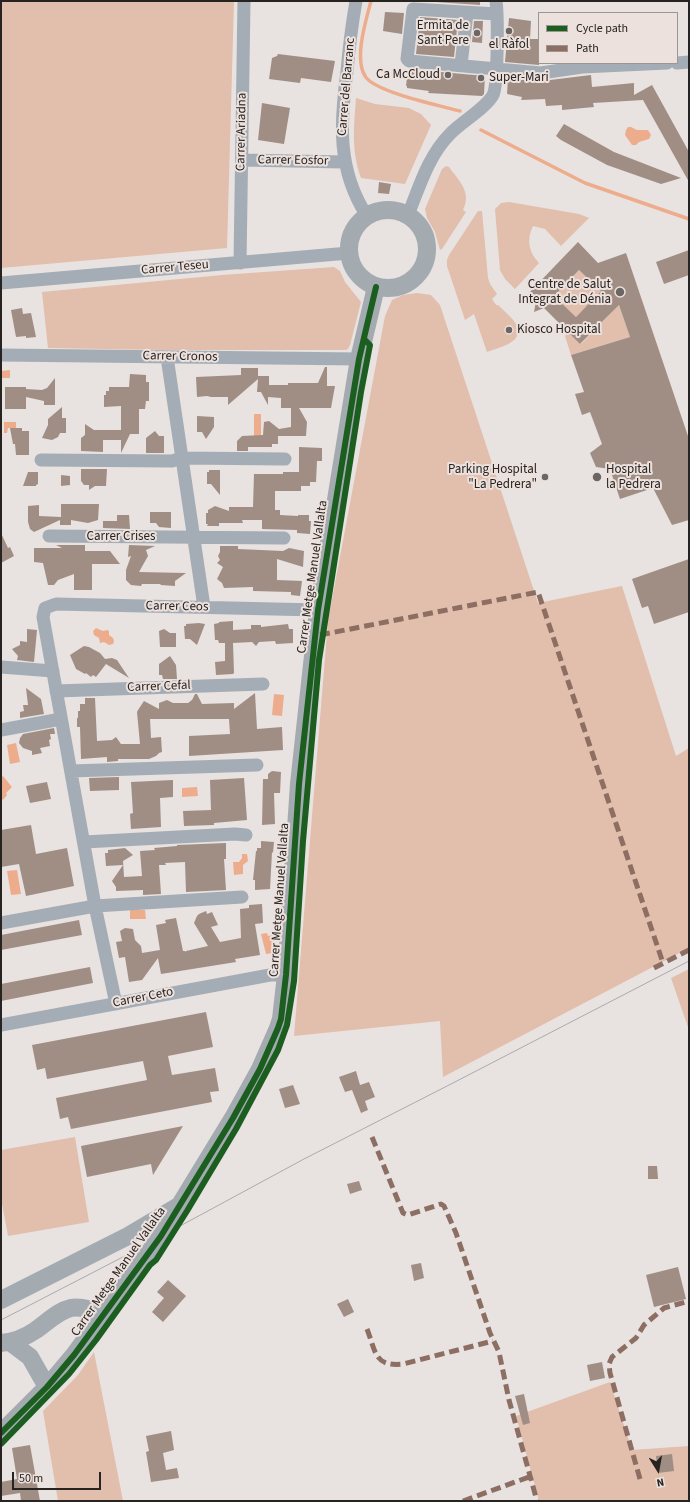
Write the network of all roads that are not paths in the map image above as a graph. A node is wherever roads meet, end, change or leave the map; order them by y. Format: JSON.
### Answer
{"nodes":[{"id":1,"x":244,"y":1,"type":"edge"},
{"id":2,"x":356,"y":1,"type":"edge"},
{"id":3,"x":496,"y":1,"type":"edge"},
{"id":4,"x":467,"y":12,"type":"junction"},
{"id":5,"x":498,"y":14,"type":"junction"},
{"id":6,"x":689,"y":62,"type":"edge"},
{"id":7,"x":678,"y":63,"type":"edge"},
{"id":8,"x":639,"y":64,"type":"edge"},
{"id":9,"x":461,"y":65,"type":"junction"},
{"id":10,"x":496,"y":68,"type":"junction"},
{"id":11,"x":242,"y":160,"type":"junction"},
{"id":12,"x":344,"y":162,"type":"junction"},
{"id":13,"x":408,"y":215,"type":"junction"},
{"id":14,"x":367,"y":216,"type":"junction"},
{"id":15,"x":349,"y":254,"type":"junction"},
{"id":16,"x":240,"y":263,"type":"junction"},
{"id":17,"x":1,"y":284,"type":"edge"},
{"id":18,"x":376,"y":287,"type":"junction"},
{"id":19,"x":1,"y":356,"type":"edge"},
{"id":20,"x":167,"y":357,"type":"junction"},
{"id":21,"x":359,"y":359,"type":"junction"},
{"id":22,"x":182,"y":458,"type":"junction"},
{"id":23,"x":285,"y":459,"type":"dead end"},
{"id":24,"x":40,"y":460,"type":"dead end"},
{"id":25,"x":49,"y":536,"type":"dead end"},
{"id":26,"x":193,"y":537,"type":"junction"},
{"id":27,"x":284,"y":538,"type":"dead end"},
{"id":28,"x":204,"y":607,"type":"junction"},
{"id":29,"x":318,"y":610,"type":"junction"},
{"id":30,"x":1,"y":668,"type":"edge"},
{"id":31,"x":53,"y":671,"type":"junction"},
{"id":32,"x":263,"y":684,"type":"dead end"},
{"id":33,"x":56,"y":691,"type":"junction"},
{"id":34,"x":61,"y":719,"type":"junction"},
{"id":35,"x":1,"y":730,"type":"edge"},
{"id":36,"x":257,"y":765,"type":"dead end"},
{"id":37,"x":71,"y":771,"type":"junction"},
{"id":38,"x":246,"y":835,"type":"dead end"},
{"id":39,"x":84,"y":842,"type":"junction"},
{"id":40,"x":242,"y":897,"type":"dead end"},
{"id":41,"x":95,"y":906,"type":"junction"},
{"id":42,"x":1,"y":923,"type":"edge"},
{"id":43,"x":286,"y":975,"type":"junction"},
{"id":44,"x":116,"y":1004,"type":"junction"},
{"id":45,"x":1,"y":1025,"type":"edge"},
{"id":46,"x":178,"y":1207,"type":"junction"},
{"id":47,"x":1,"y":1300,"type":"edge"},
{"id":48,"x":104,"y":1315,"type":"junction"},
{"id":49,"x":44,"y":1323,"type":"junction"},
{"id":50,"x":6,"y":1342,"type":"edge"},
{"id":51,"x":36,"y":1364,"type":"junction"},
{"id":52,"x":47,"y":1387,"type":"junction"},
{"id":53,"x":1,"y":1433,"type":"edge"}],
"edges":[{"from":1,"to":11,"type":"street","name":"Carrer Ariadna"},
{"from":2,"to":12,"type":"street","name":"Carrer del Barranc"},
{"from":3,"to":5,"type":"street"},
{"from":4,"to":5,"type":"street"},
{"from":4,"to":9,"type":"street"},
{"from":4,"to":9,"type":"street"},
{"from":5,"to":10,"type":"street"},
{"from":6,"to":7,"type":"street"},
{"from":8,"to":10,"type":"street"},
{"from":9,"to":10,"type":"street"},
{"from":10,"to":13,"type":"street"},
{"from":11,"to":12,"type":"street","name":"Carrer Eosfor"},
{"from":11,"to":16,"type":"street","name":"Carrer Ariadna"},
{"from":12,"to":14,"type":"street","name":"Carrer del Barranc"},
{"from":13,"to":14,"type":"street"},
{"from":13,"to":18,"type":"street"},
{"from":14,"to":15,"type":"street"},
{"from":15,"to":16,"type":"street","name":"Carrer Teseu"},
{"from":15,"to":18,"type":"street"},
{"from":16,"to":17,"type":"street","name":"Carrer Teseu"},
{"from":18,"to":21,"type":"street","name":"Carrer Metge Manuel Vallalta"},
{"from":19,"to":20,"type":"street","name":"Carrer Cronos"},
{"from":20,"to":21,"type":"street","name":"Carrer Cronos"},
{"from":20,"to":22,"type":"street"},
{"from":21,"to":29,"type":"street","name":"Carrer Metge Manuel Vallalta"},
{"from":22,"to":23,"type":"street"},
{"from":22,"to":24,"type":"street"},
{"from":22,"to":26,"type":"street"},
{"from":25,"to":26,"type":"street","name":"Carrer Crises"},
{"from":26,"to":27,"type":"street","name":"Carrer Crises"},
{"from":26,"to":28,"type":"street"},
{"from":28,"to":29,"type":"street","name":"Carrer Ceos"},
{"from":28,"to":31,"type":"street","name":"Carrer Ceos"},
{"from":29,"to":43,"type":"street","name":"Carrer Metge Manuel Vallalta"},
{"from":30,"to":31,"type":"street"},
{"from":31,"to":33,"type":"street"},
{"from":32,"to":33,"type":"street","name":"Carrer Cefal"},
{"from":33,"to":34,"type":"street"},
{"from":34,"to":35,"type":"street"},
{"from":34,"to":37,"type":"street"},
{"from":36,"to":37,"type":"street"},
{"from":37,"to":39,"type":"street"},
{"from":38,"to":39,"type":"street"},
{"from":39,"to":41,"type":"street"},
{"from":40,"to":41,"type":"street"},
{"from":41,"to":42,"type":"street"},
{"from":41,"to":44,"type":"street"},
{"from":43,"to":44,"type":"street","name":"Carrer Ceto"},
{"from":43,"to":46,"type":"street","name":"Carrer Metge Manuel Vallalta"},
{"from":44,"to":45,"type":"street","name":"Carrer Ceto"},
{"from":46,"to":47,"type":"street"},
{"from":46,"to":48,"type":"street","name":"Carrer Metge Manuel Vallalta"},
{"from":48,"to":49,"type":"street"},
{"from":48,"to":52,"type":"street","name":"Carrer Metge Manuel Vallalta"},
{"from":49,"to":50,"type":"street"},
{"from":49,"to":51,"type":"street"},
{"from":50,"to":51,"type":"street"},
{"from":51,"to":52,"type":"street"},
{"from":52,"to":53,"type":"street","name":"Carrer Metge Manuel Vallalta"}]}
